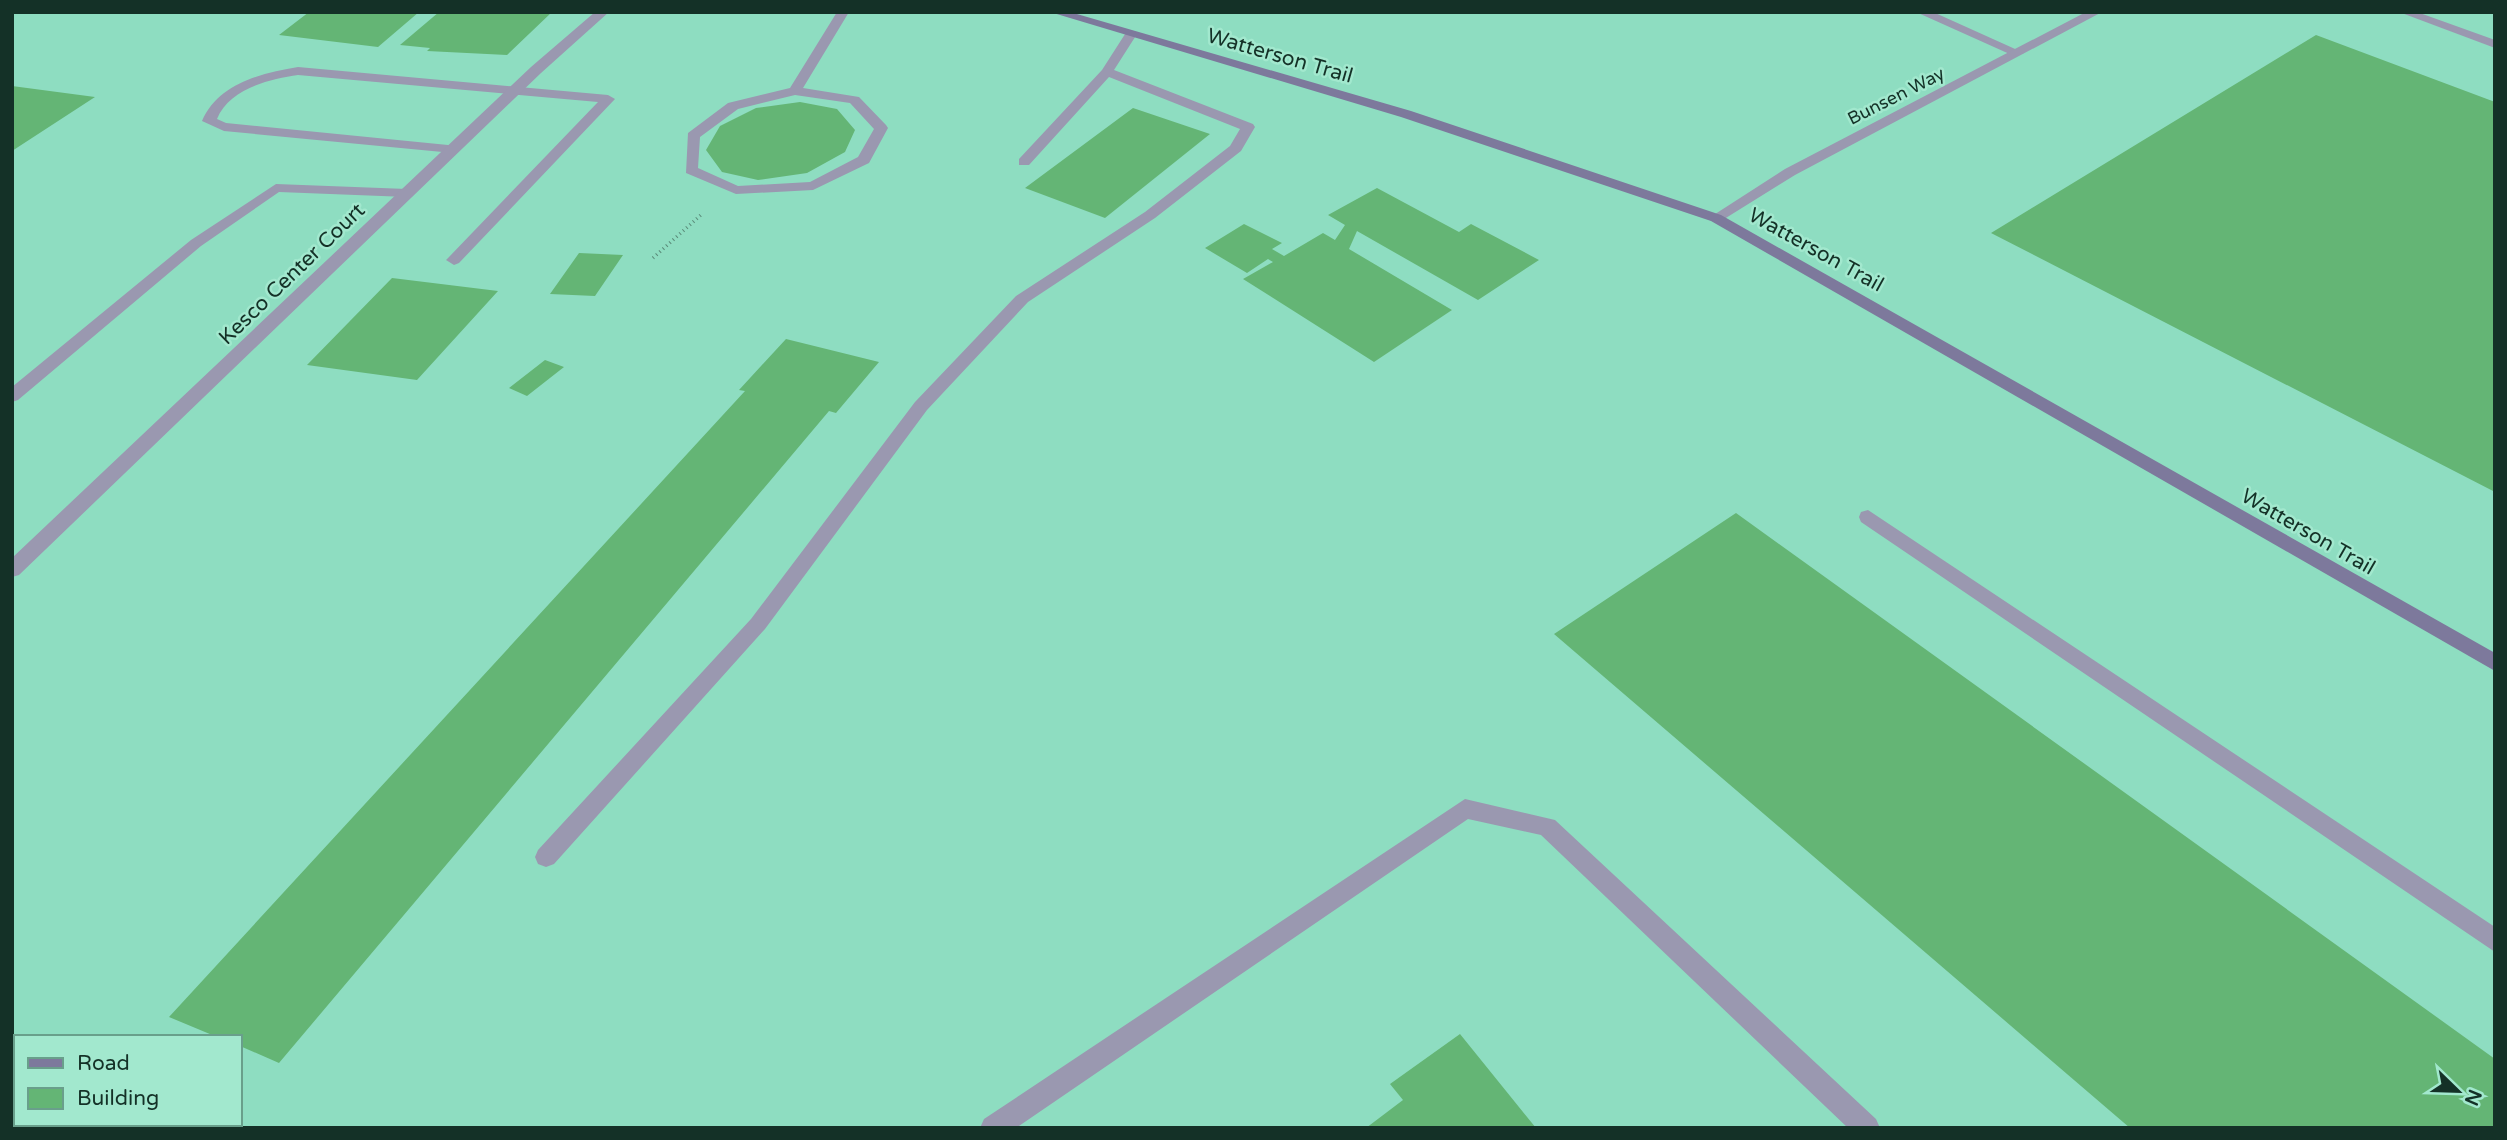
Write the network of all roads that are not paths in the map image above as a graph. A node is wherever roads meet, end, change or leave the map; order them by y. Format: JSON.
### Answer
{"nodes":[{"id":1,"x":603,"y":12,"type":"edge"},
{"id":2,"x":843,"y":12,"type":"edge"},
{"id":3,"x":1056,"y":12,"type":"edge"},
{"id":4,"x":1922,"y":12,"type":"edge"},
{"id":5,"x":2095,"y":12,"type":"edge"},
{"id":6,"x":2405,"y":12,"type":"edge"},
{"id":7,"x":1131,"y":34,"type":"junction"},
{"id":8,"x":2495,"y":44,"type":"edge"},
{"id":9,"x":2018,"y":53,"type":"junction"},
{"id":10,"x":1107,"y":72,"type":"junction"},
{"id":11,"x":516,"y":89,"type":"junction"},
{"id":12,"x":795,"y":91,"type":"junction"},
{"id":13,"x":453,"y":149,"type":"junction"},
{"id":14,"x":1024,"y":162,"type":"dead end"},
{"id":15,"x":407,"y":193,"type":"junction"},
{"id":16,"x":1716,"y":218,"type":"junction"},
{"id":17,"x":454,"y":260,"type":"dead end"},
{"id":18,"x":12,"y":396,"type":"edge"},
{"id":19,"x":1868,"y":517,"type":"dead end"},
{"id":20,"x":12,"y":570,"type":"edge"},
{"id":21,"x":2495,"y":663,"type":"edge"},
{"id":22,"x":546,"y":857,"type":"dead end"},
{"id":23,"x":2495,"y":941,"type":"edge"},
{"id":24,"x":993,"y":1128,"type":"edge"},
{"id":25,"x":1867,"y":1128,"type":"edge"}],
"edges":[{"from":1,"to":11,"type":"street","name":"Kesco Center Court"},
{"from":2,"to":12,"type":"street"},
{"from":3,"to":7,"type":"main road","name":"Watterson Trail"},
{"from":4,"to":9,"type":"street"},
{"from":5,"to":9,"type":"street","name":"Bunsen Way"},
{"from":6,"to":8,"type":"street"},
{"from":7,"to":10,"type":"street"},
{"from":7,"to":16,"type":"main road","name":"Watterson Trail"},
{"from":9,"to":16,"type":"street","name":"Bunsen Way"},
{"from":10,"to":14,"type":"street"},
{"from":10,"to":22,"type":"street"},
{"from":11,"to":13,"type":"street","name":"Kesco Center Court"},
{"from":11,"to":13,"type":"street"},
{"from":11,"to":17,"type":"street"},
{"from":12,"to":12,"type":"street"},
{"from":13,"to":15,"type":"street","name":"Kesco Center Court"},
{"from":15,"to":18,"type":"lane"},
{"from":15,"to":20,"type":"street","name":"Kesco Center Court"},
{"from":16,"to":21,"type":"main road","name":"Watterson Trail"},
{"from":19,"to":23,"type":"street"},
{"from":24,"to":25,"type":"street"}]}
